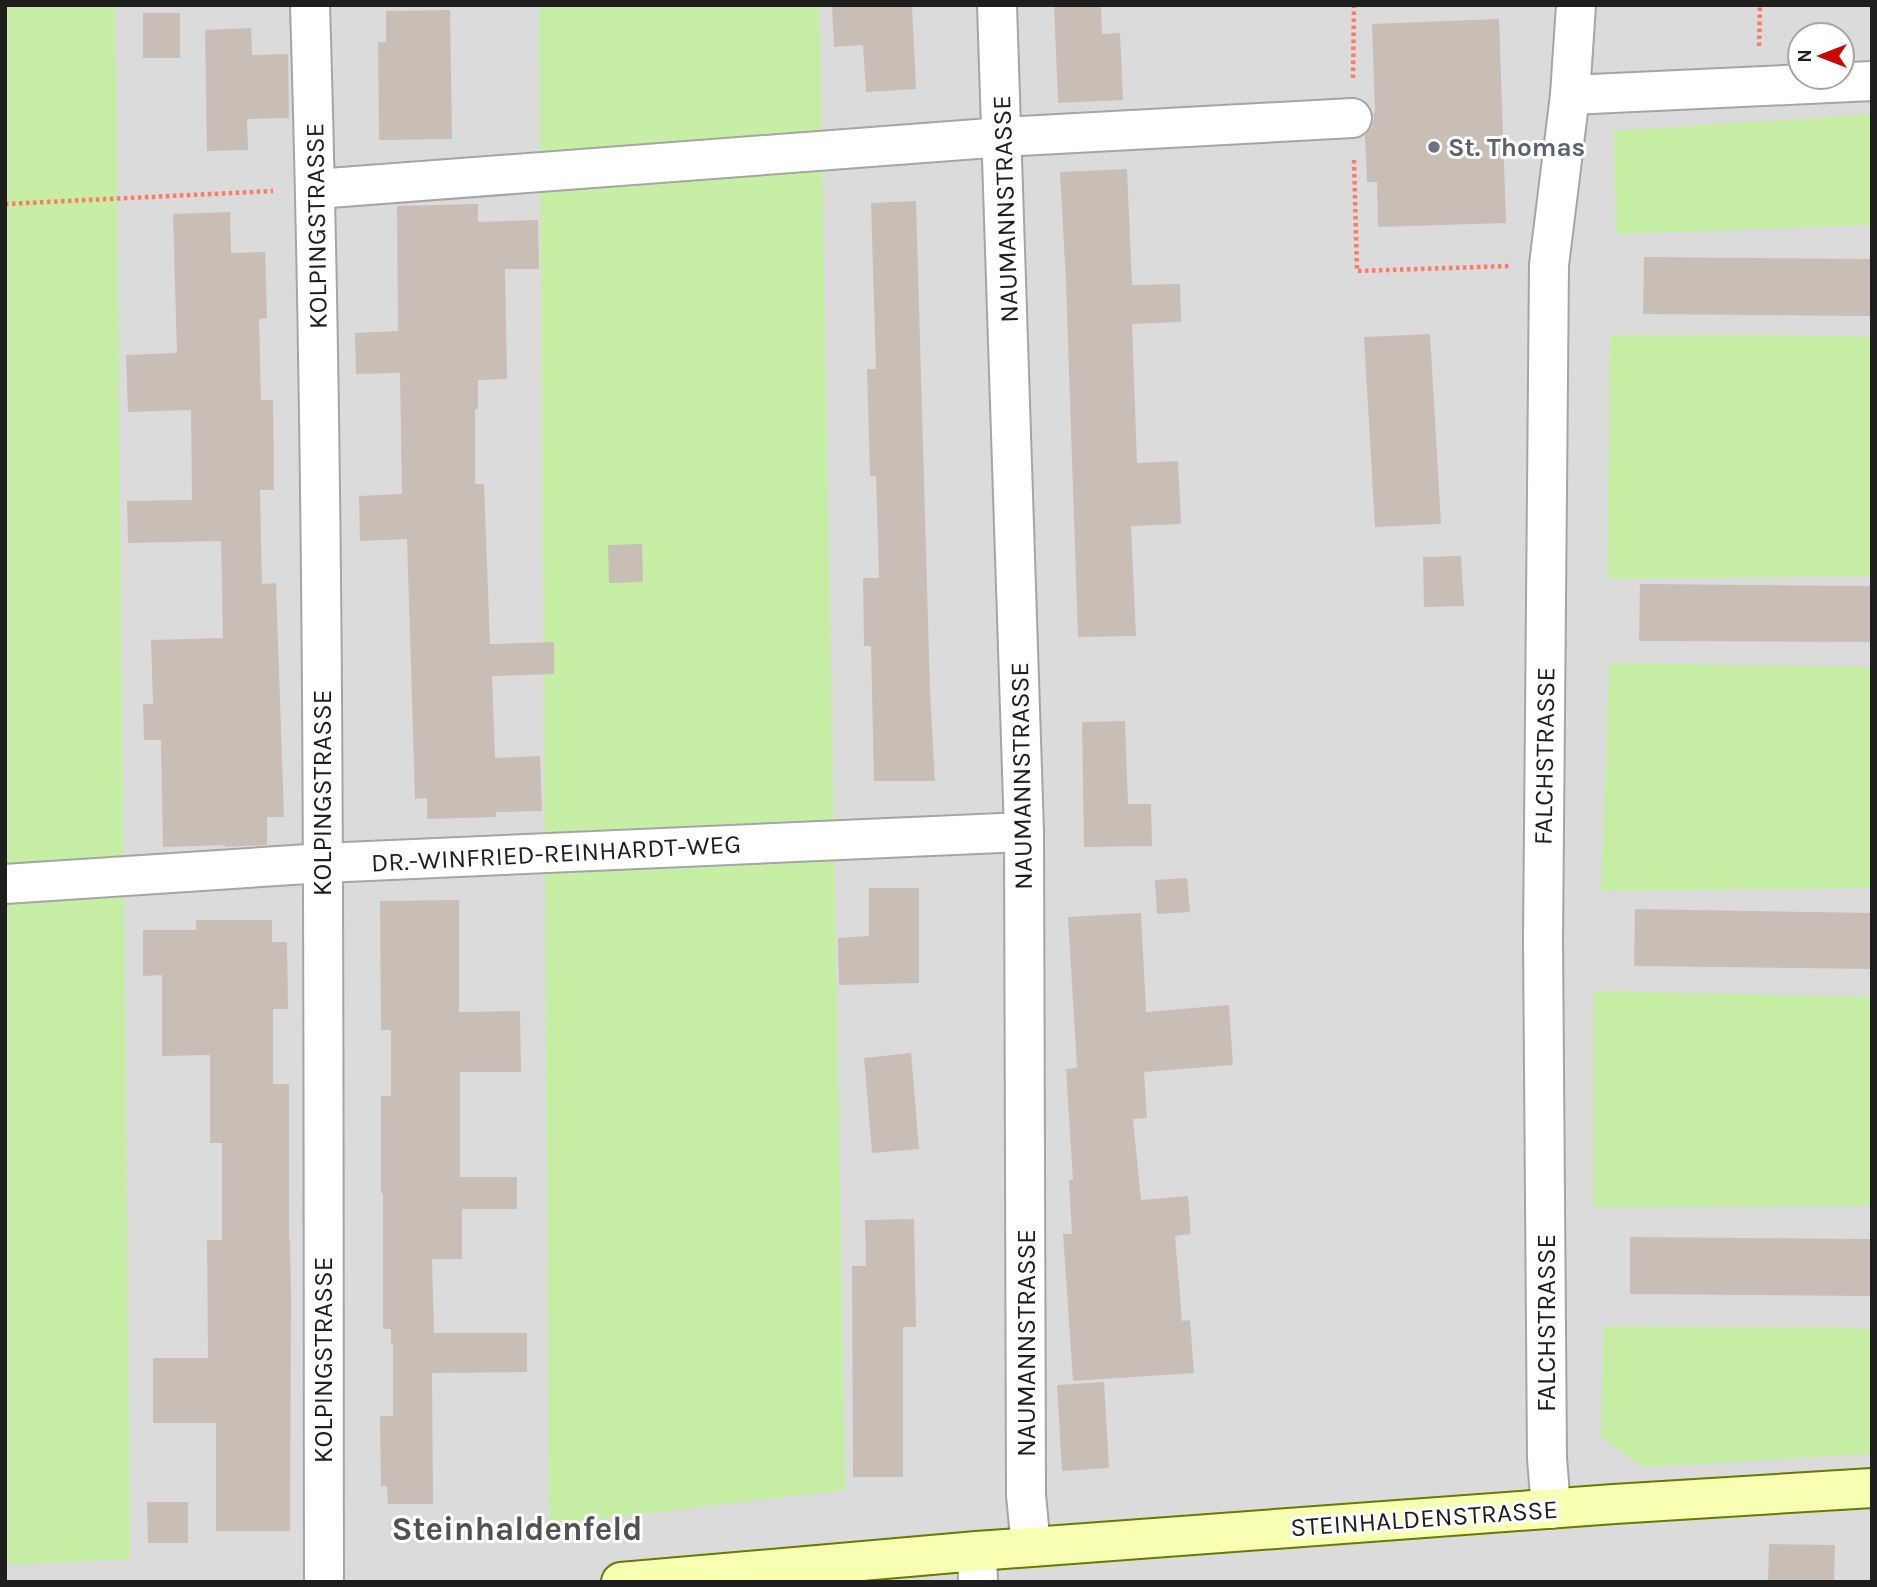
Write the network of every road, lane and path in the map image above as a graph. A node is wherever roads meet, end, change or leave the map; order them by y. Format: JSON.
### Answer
{"nodes":[{"id":1,"x":310,"y":5,"type":"edge"},
{"id":2,"x":997,"y":5,"type":"edge"},
{"id":3,"x":1354,"y":5,"type":"edge"},
{"id":4,"x":1576,"y":5,"type":"edge"},
{"id":5,"x":1872,"y":81,"type":"edge"},
{"id":6,"x":1570,"y":94,"type":"junction"},
{"id":7,"x":1352,"y":118,"type":"junction"},
{"id":8,"x":1003,"y":137,"type":"junction"},
{"id":9,"x":316,"y":189,"type":"junction"},
{"id":10,"x":5,"y":204,"type":"edge"},
{"id":11,"x":1549,"y":265,"type":"junction"},
{"id":12,"x":1024,"y":832,"type":"junction"},
{"id":13,"x":323,"y":863,"type":"junction"},
{"id":14,"x":5,"y":884,"type":"edge"},
{"id":15,"x":1872,"y":1488,"type":"edge"},
{"id":16,"x":1550,"y":1509,"type":"junction"},
{"id":17,"x":1031,"y":1547,"type":"junction"},
{"id":18,"x":978,"y":1566,"type":"edge"},
{"id":19,"x":324,"y":1582,"type":"edge"},
{"id":20,"x":621,"y":1582,"type":"edge"}],
"edges":[{"from":1,"to":9,"type":"street","name":"KOLPINGSTRASSE"},
{"from":2,"to":8,"type":"street","name":"NAUMANNSTRASSE"},
{"from":3,"to":7,"type":"path"},
{"from":4,"to":6,"type":"street","name":"FALCHSTRASSE"},
{"from":5,"to":6,"type":"street"},
{"from":6,"to":11,"type":"street","name":"FALCHSTRASSE"},
{"from":7,"to":8,"type":"street"},
{"from":7,"to":11,"type":"path"},
{"from":8,"to":9,"type":"street"},
{"from":8,"to":12,"type":"street","name":"NAUMANNSTRASSE"},
{"from":9,"to":10,"type":"path"},
{"from":9,"to":13,"type":"street","name":"KOLPINGSTRASSE"},
{"from":11,"to":16,"type":"street","name":"FALCHSTRASSE"},
{"from":12,"to":13,"type":"street","name":"DR.-WINFRIED-REINHARDT-WEG"},
{"from":12,"to":17,"type":"street","name":"NAUMANNSTRASSE"},
{"from":13,"to":14,"type":"street","name":"DR.-WINFRIED-REINHARDT-WEG"},
{"from":13,"to":19,"type":"street","name":"KOLPINGSTRASSE"},
{"from":15,"to":16,"type":"street","name":"STEINHALDENSTRASSE"},
{"from":16,"to":17,"type":"street","name":"STEINHALDENSTRASSE"},
{"from":17,"to":18,"type":"street","name":"STEINHALDENSTRASSE"},
{"from":18,"to":20,"type":"street","name":"STEINHALDENSTRASSE"}]}
